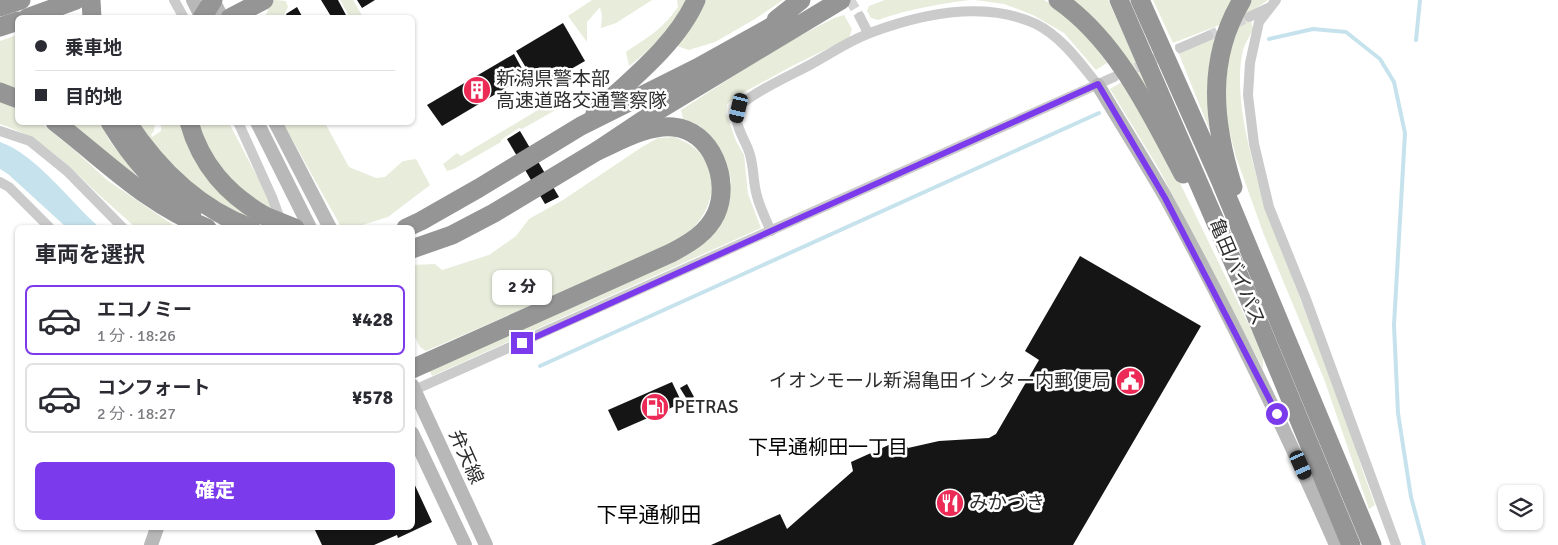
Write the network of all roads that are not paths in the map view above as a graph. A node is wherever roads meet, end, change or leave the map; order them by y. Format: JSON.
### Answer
{"nodes":[{"id":1,"x":21,"y":0,"type":"edge"},
{"id":2,"x":76,"y":0,"type":"edge"},
{"id":3,"x":91,"y":0,"type":"edge"},
{"id":4,"x":174,"y":0,"type":"edge"},
{"id":5,"x":193,"y":0,"type":"edge"},
{"id":6,"x":213,"y":0,"type":"edge"},
{"id":7,"x":264,"y":0,"type":"edge"},
{"id":8,"x":696,"y":0,"type":"edge"},
{"id":9,"x":801,"y":0,"type":"edge"},
{"id":10,"x":819,"y":0,"type":"edge"},
{"id":11,"x":841,"y":0,"type":"edge"},
{"id":12,"x":1058,"y":0,"type":"edge"},
{"id":13,"x":1119,"y":0,"type":"edge"},
{"id":14,"x":1140,"y":0,"type":"edge"},
{"id":15,"x":1273,"y":4,"type":"edge"},
{"id":16,"x":0,"y":7,"type":"edge"},
{"id":17,"x":857,"y":8,"type":"edge"},
{"id":18,"x":1246,"y":9,"type":"edge"},
{"id":19,"x":35,"y":15,"type":"edge"},
{"id":20,"x":78,"y":15,"type":"edge"},
{"id":21,"x":92,"y":15,"type":"edge"},
{"id":22,"x":182,"y":15,"type":"edge"},
{"id":23,"x":200,"y":15,"type":"edge"},
{"id":24,"x":204,"y":15,"type":"edge"},
{"id":25,"x":220,"y":15,"type":"edge"},
{"id":26,"x":236,"y":15,"type":"edge"},
{"id":27,"x":15,"y":22,"type":"edge"},
{"id":28,"x":0,"y":27,"type":"edge"},
{"id":29,"x":794,"y":29,"type":"junction"},
{"id":30,"x":868,"y":33,"type":"junction"},
{"id":31,"x":1208,"y":36,"type":"tunnel mouth"},
{"id":32,"x":753,"y":38,"type":"junction"},
{"id":33,"x":1180,"y":48,"type":"tunnel mouth"},
{"id":34,"x":1114,"y":78,"type":"tunnel mouth"},
{"id":35,"x":1098,"y":84,"type":"junction"},
{"id":36,"x":0,"y":92,"type":"edge"},
{"id":37,"x":15,"y":98,"type":"edge"},
{"id":38,"x":59,"y":125,"type":"edge"},
{"id":39,"x":112,"y":125,"type":"edge"},
{"id":40,"x":129,"y":125,"type":"edge"},
{"id":41,"x":190,"y":125,"type":"edge"},
{"id":42,"x":239,"y":125,"type":"edge"},
{"id":43,"x":258,"y":125,"type":"edge"},
{"id":44,"x":277,"y":125,"type":"edge"},
{"id":45,"x":581,"y":126,"type":"junction"},
{"id":46,"x":0,"y":131,"type":"edge"},
{"id":47,"x":597,"y":151,"type":"junction"},
{"id":48,"x":0,"y":182,"type":"edge"},
{"id":49,"x":258,"y":222,"type":"edge"},
{"id":50,"x":47,"y":225,"type":"edge"},
{"id":51,"x":120,"y":225,"type":"edge"},
{"id":52,"x":200,"y":225,"type":"edge"},
{"id":53,"x":212,"y":225,"type":"edge"},
{"id":54,"x":276,"y":225,"type":"edge"},
{"id":55,"x":282,"y":225,"type":"edge"},
{"id":56,"x":308,"y":225,"type":"edge"},
{"id":57,"x":328,"y":225,"type":"edge"},
{"id":58,"x":412,"y":225,"type":"edge"},
{"id":59,"x":770,"y":231,"type":"junction"},
{"id":60,"x":415,"y":248,"type":"edge"},
{"id":61,"x":1247,"y":294,"type":"junction"},
{"id":62,"x":415,"y":368,"type":"edge"},
{"id":63,"x":415,"y":389,"type":"edge"},
{"id":64,"x":415,"y":391,"type":"edge"},
{"id":65,"x":415,"y":439,"type":"edge"},
{"id":66,"x":1342,"y":470,"type":"junction"},
{"id":67,"x":156,"y":530,"type":"edge"},
{"id":68,"x":151,"y":545,"type":"edge"},
{"id":69,"x":466,"y":545,"type":"edge"},
{"id":70,"x":486,"y":545,"type":"edge"},
{"id":71,"x":1336,"y":545,"type":"edge"},
{"id":72,"x":1351,"y":545,"type":"edge"},
{"id":73,"x":1372,"y":545,"type":"edge"},
{"id":74,"x":1396,"y":545,"type":"edge"}],
"edges":[{"from":1,"to":16,"type":"highway"},
{"from":2,"to":19,"type":"highway"},
{"from":2,"to":20,"type":"highway"},
{"from":3,"to":21,"type":"highway"},
{"from":4,"to":22,"type":"street"},
{"from":5,"to":23,"type":"street"},
{"from":6,"to":24,"type":"highway","bridge":true},
{"from":6,"to":25,"type":"street"},
{"from":7,"to":26,"type":"highway"},
{"from":8,"to":45,"type":"highway"},
{"from":9,"to":32,"type":"highway"},
{"from":10,"to":32,"type":"highway"},
{"from":11,"to":29,"type":"highway"},
{"from":12,"to":61,"type":"highway"},
{"from":13,"to":61,"type":"highway","name":"亀田バイパス"},
{"from":14,"to":66,"type":"highway","name":"亀田バイパス"},
{"from":15,"to":18,"type":"street"},
{"from":15,"to":74,"type":"street"},
{"from":17,"to":29,"type":"highway"},
{"from":17,"to":30,"type":"street"},
{"from":18,"to":66,"type":"highway"},
{"from":27,"to":28,"type":"highway"},
{"from":29,"to":47,"type":"highway"},
{"from":30,"to":35,"type":"street"},
{"from":30,"to":59,"type":"street"},
{"from":31,"to":33,"type":"street"},
{"from":32,"to":45,"type":"highway"},
{"from":34,"to":35,"type":"street"},
{"from":35,"to":59,"type":"street"},
{"from":35,"to":71,"type":"street"},
{"from":36,"to":37,"type":"highway"},
{"from":38,"to":52,"type":"highway"},
{"from":39,"to":53,"type":"highway"},
{"from":40,"to":49,"type":"highway"},
{"from":41,"to":49,"type":"highway"},
{"from":42,"to":55,"type":"street"},
{"from":43,"to":56,"type":"street"},
{"from":44,"to":57,"type":"street"},
{"from":45,"to":58,"type":"highway"},
{"from":46,"to":51,"type":"street"},
{"from":47,"to":60,"type":"highway"},
{"from":47,"to":62,"type":"highway"},
{"from":48,"to":50,"type":"street"},
{"from":49,"to":54,"type":"highway","bridge":true},
{"from":59,"to":63,"type":"street"},
{"from":61,"to":72,"type":"highway","name":"亀田バイパス"},
{"from":64,"to":70,"type":"street","name":"弁天線"},
{"from":65,"to":69,"type":"street","name":"弁天線"},
{"from":66,"to":73,"type":"highway","name":"亀田バイパス"},
{"from":67,"to":68,"type":"street"}]}
